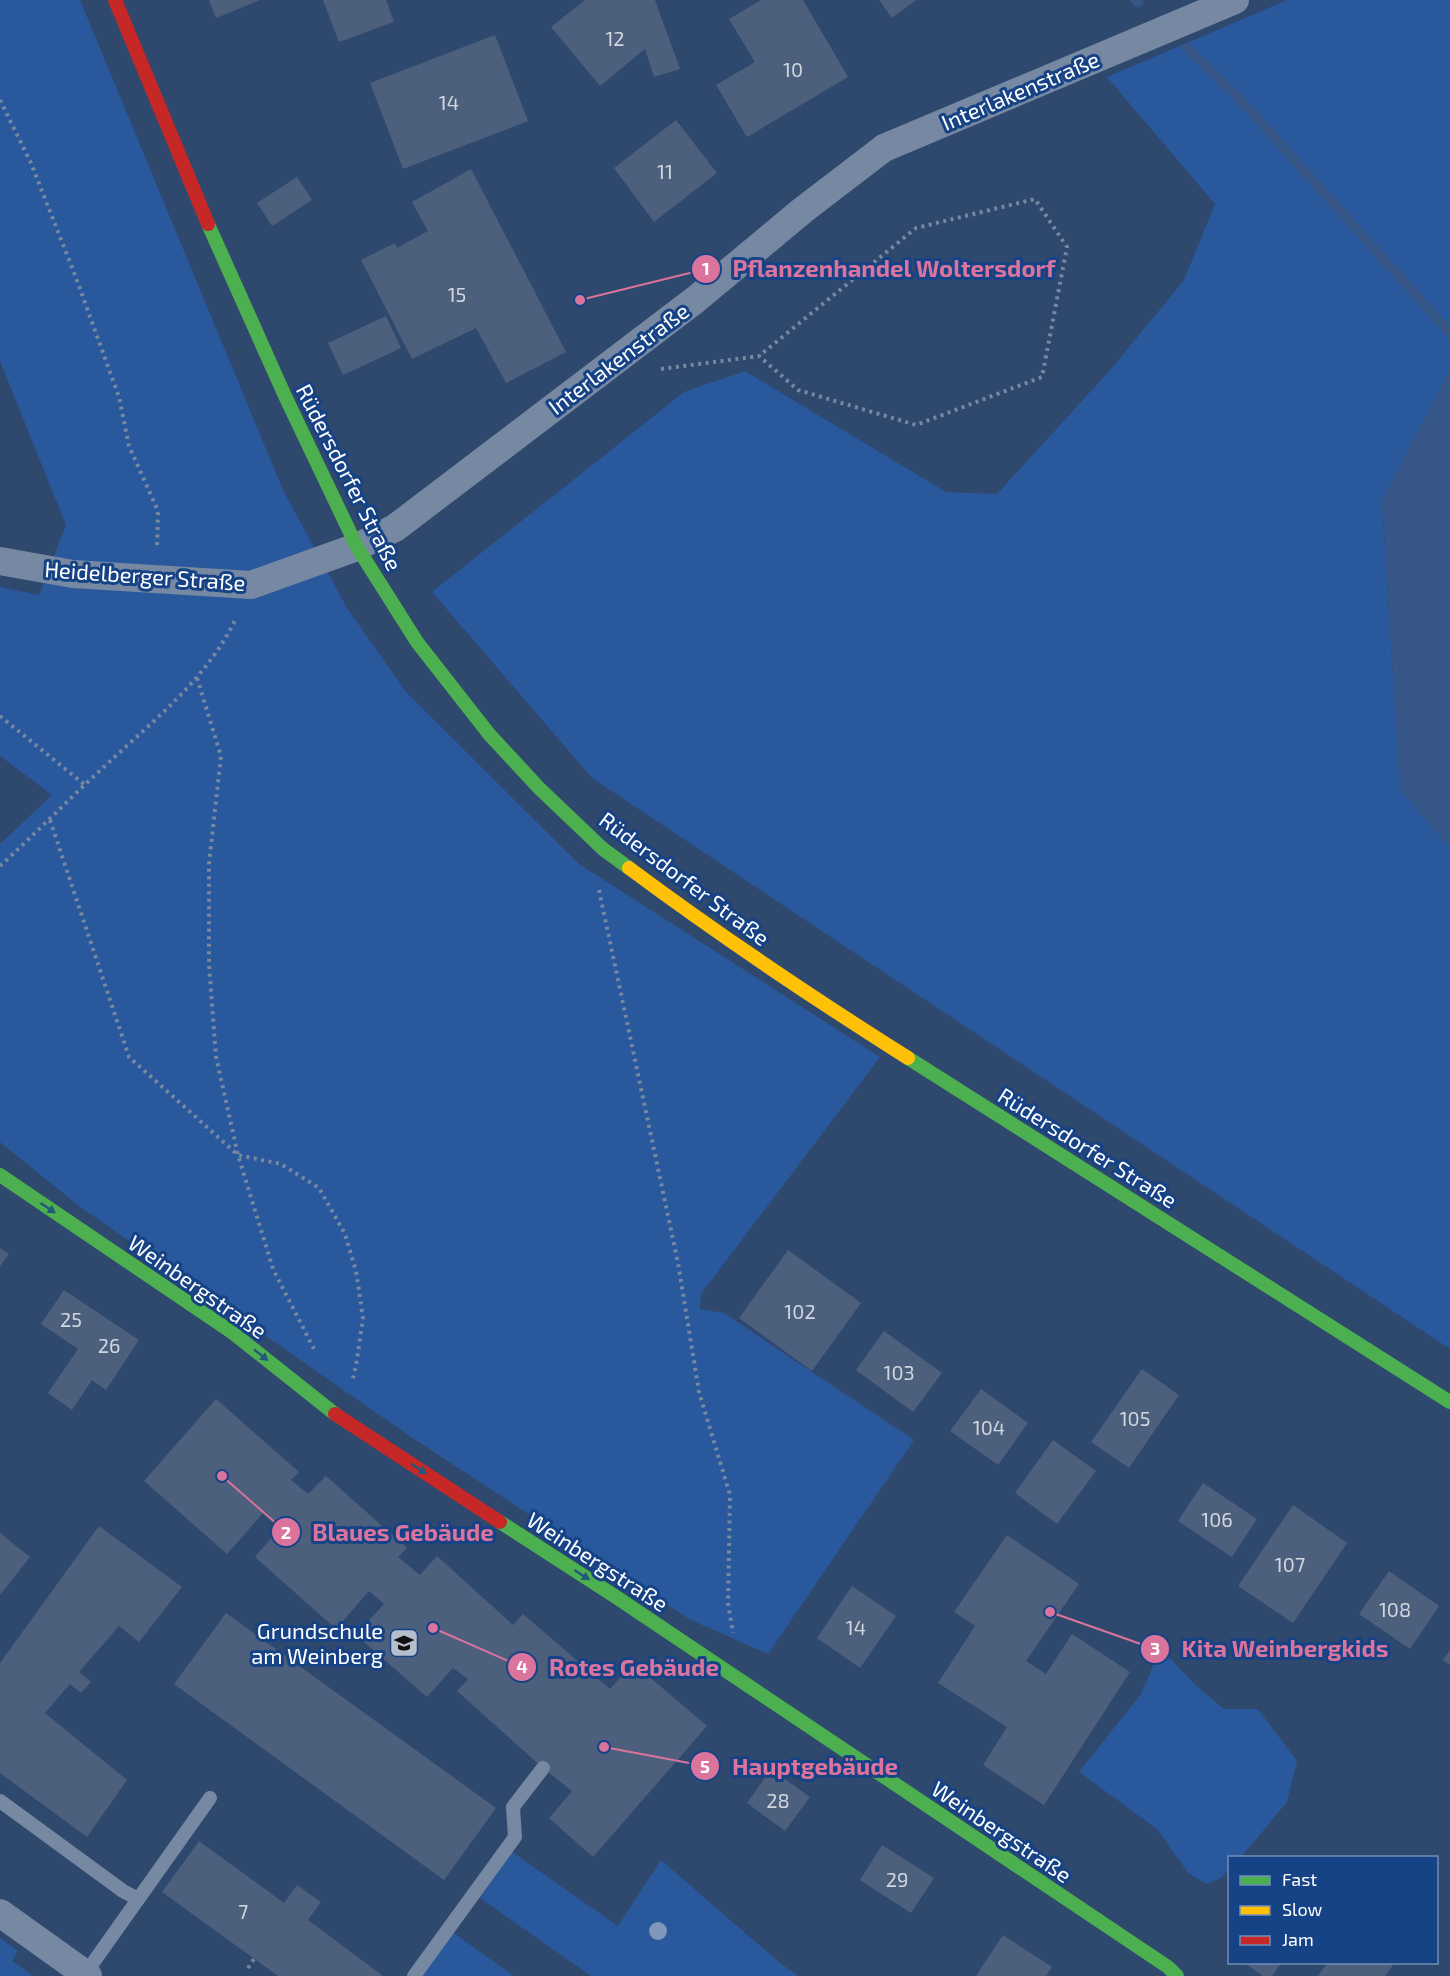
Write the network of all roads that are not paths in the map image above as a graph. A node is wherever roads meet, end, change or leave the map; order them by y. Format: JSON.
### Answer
{"nodes":[{"id":1,"x":115,"y":0,"type":"edge"},
{"id":2,"x":1235,"y":0,"type":"edge"},
{"id":3,"x":357,"y":547,"type":"junction"},
{"id":4,"x":0,"y":561,"type":"edge"},
{"id":5,"x":0,"y":1176,"type":"edge"},
{"id":6,"x":1450,"y":1402,"type":"edge"},
{"id":7,"x":543,"y":1768,"type":"dead end"},
{"id":8,"x":210,"y":1798,"type":"dead end"},
{"id":9,"x":0,"y":1801,"type":"edge"},
{"id":10,"x":138,"y":1899,"type":"junction"},
{"id":11,"x":0,"y":1913,"type":"edge"},
{"id":12,"x":87,"y":1975,"type":"edge"},
{"id":13,"x":414,"y":1976,"type":"edge"},
{"id":14,"x":1177,"y":1976,"type":"edge"}],
"edges":[{"from":1,"to":3,"type":"main road","name":"Rüdersdorfer Straße"},
{"from":2,"to":3,"type":"street","name":"Interlakenstraße"},
{"from":3,"to":4,"type":"street","name":"Heidelberger Straße"},
{"from":3,"to":6,"type":"main road","name":"Rüdersdorfer Straße"},
{"from":5,"to":14,"type":"main road","name":"Weinbergstraße","one_way":true},
{"from":7,"to":13,"type":"lane"},
{"from":8,"to":10,"type":"lane"},
{"from":9,"to":10,"type":"lane"},
{"from":10,"to":12,"type":"lane"},
{"from":11,"to":12,"type":"street"}]}
